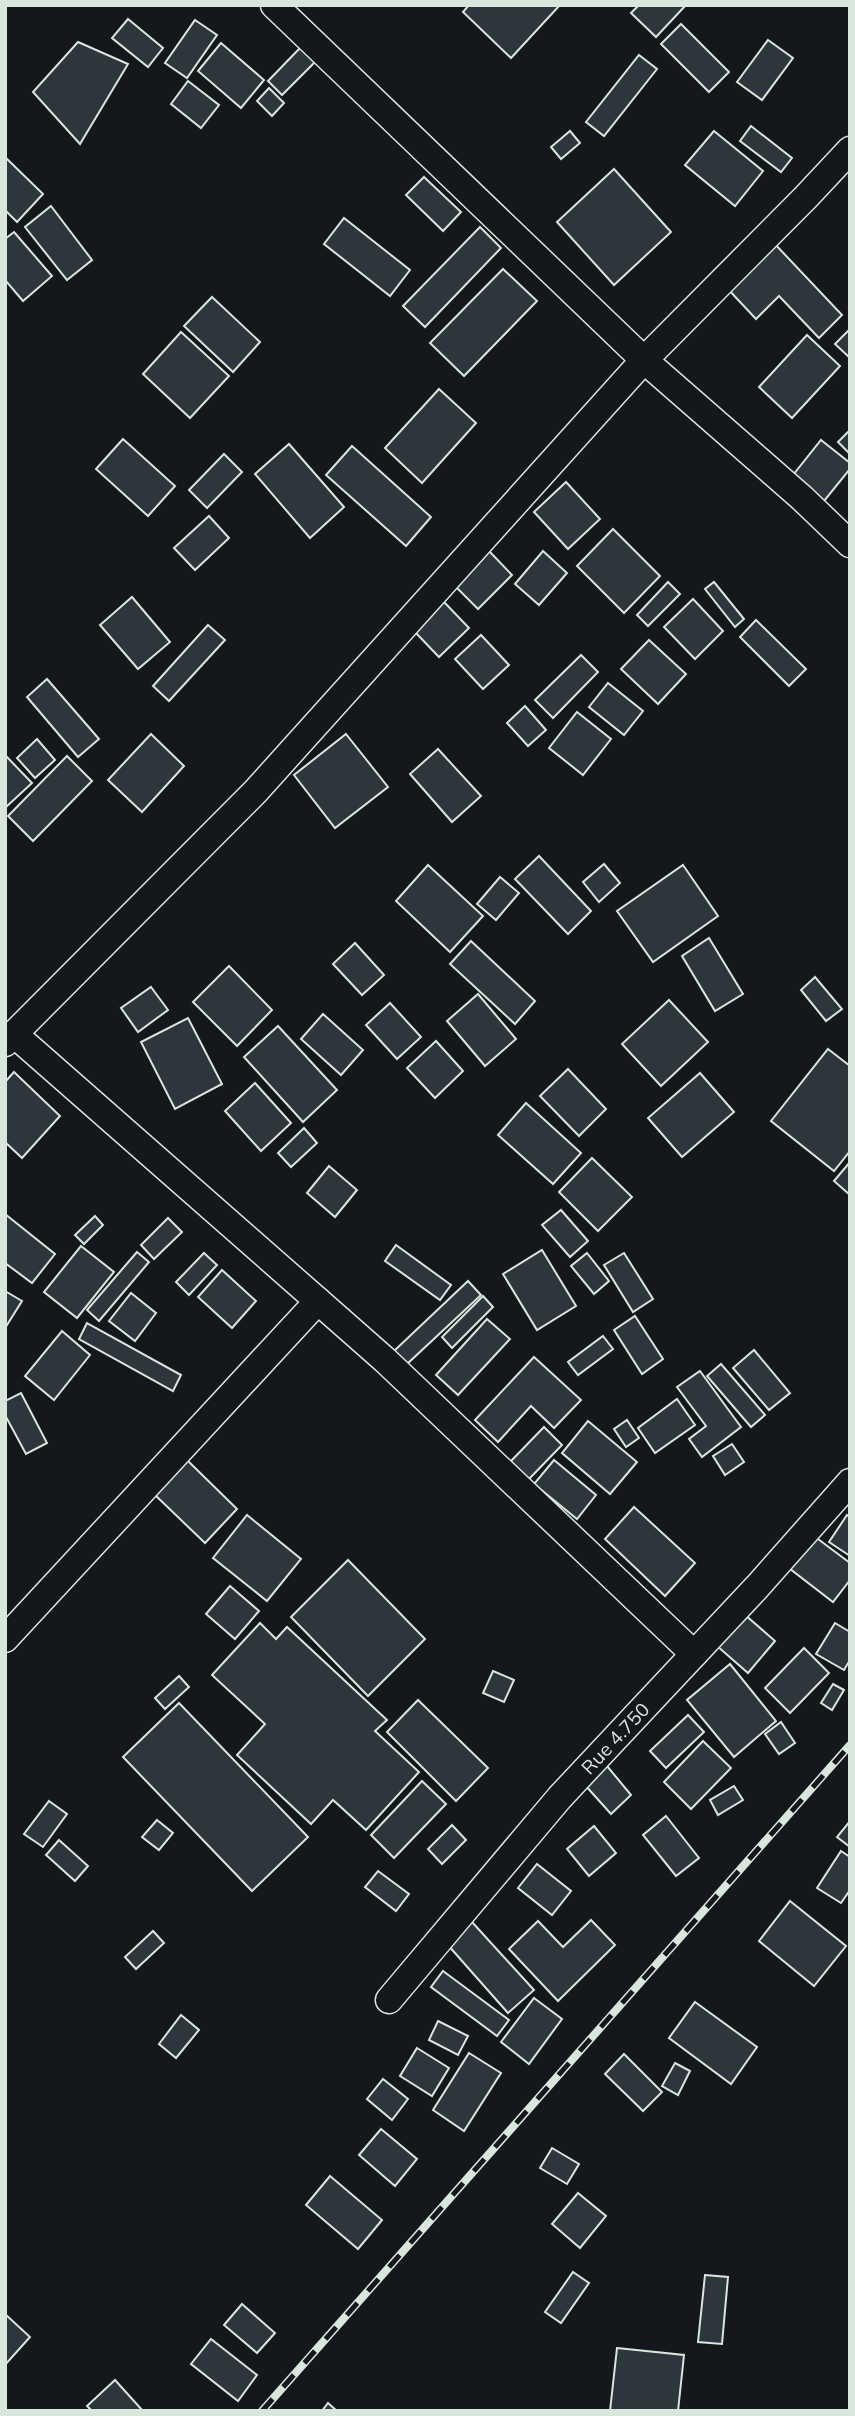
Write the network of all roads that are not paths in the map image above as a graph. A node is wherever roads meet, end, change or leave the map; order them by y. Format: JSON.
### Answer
{"nodes":[{"id":1,"x":274,"y":5,"type":"edge"},
{"id":2,"x":850,"y":150,"type":"edge"},
{"id":3,"x":644,"y":359,"type":"junction"},
{"id":4,"x":850,"y":544,"type":"edge"},
{"id":5,"x":10,"y":1039,"type":"edge"},
{"id":6,"x":318,"y":1301,"type":"junction"},
{"id":7,"x":850,"y":1482,"type":"edge"},
{"id":8,"x":5,"y":1639,"type":"edge"},
{"id":9,"x":694,"y":1654,"type":"junction"},
{"id":10,"x":389,"y":2000,"type":"dead end"}],
"edges":[{"from":1,"to":3,"type":"street"},
{"from":2,"to":3,"type":"street"},
{"from":3,"to":4,"type":"street"},
{"from":3,"to":5,"type":"street"},
{"from":5,"to":6,"type":"street"},
{"from":6,"to":8,"type":"street"},
{"from":6,"to":9,"type":"street"},
{"from":7,"to":9,"type":"street","name":"Rue 4.750"},
{"from":9,"to":10,"type":"street","name":"Rue 4.750"}]}
